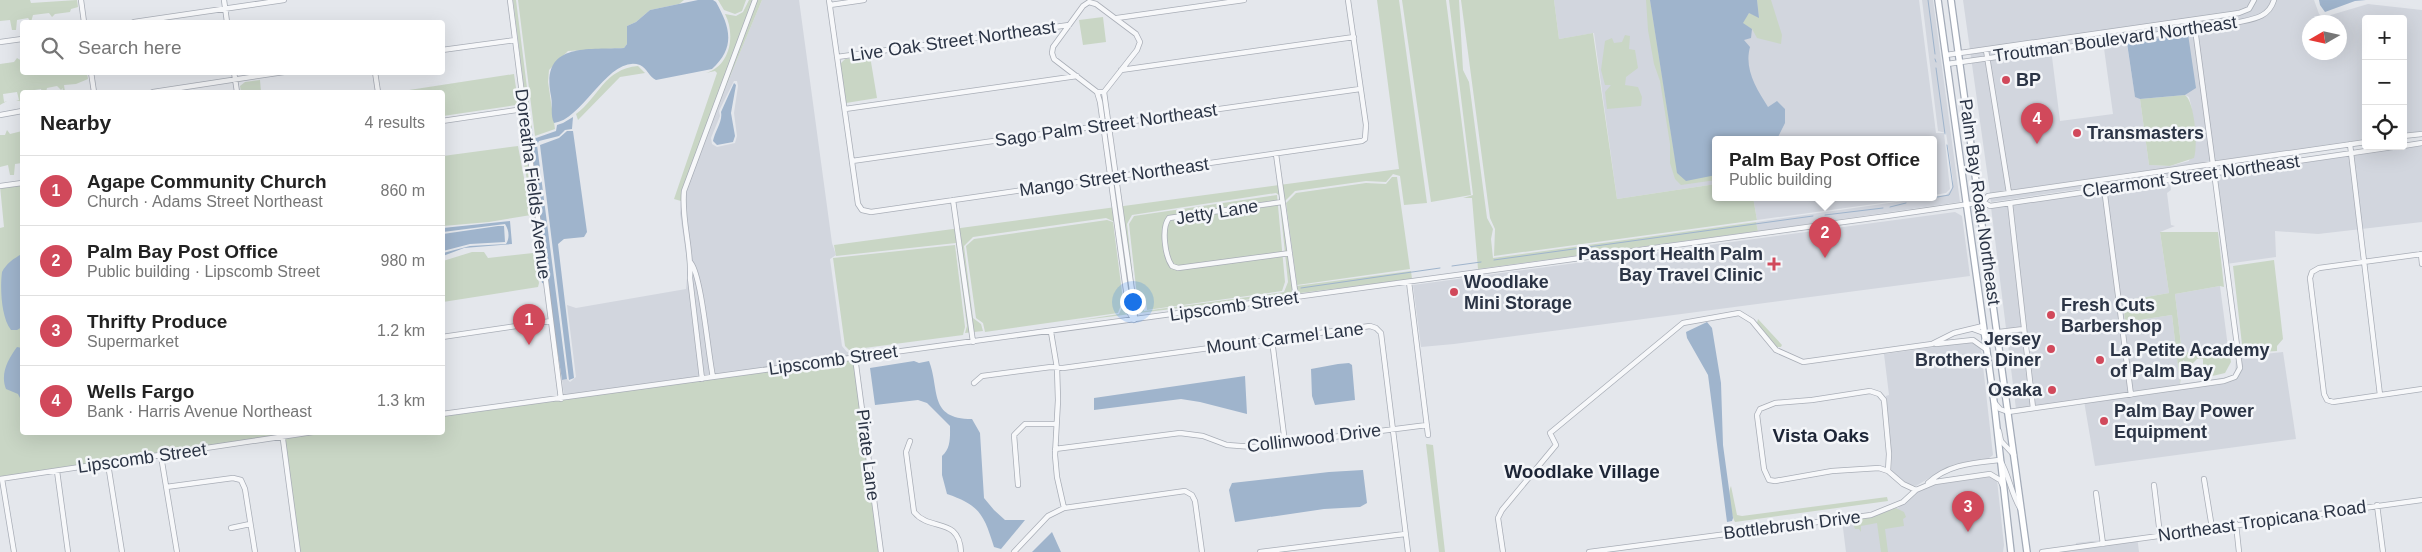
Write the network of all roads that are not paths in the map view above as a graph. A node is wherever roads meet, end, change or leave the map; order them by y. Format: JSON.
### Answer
{"nodes":[{"id":1,"x":81,"y":0,"type":"edge"},
{"id":2,"x":224,"y":0,"type":"edge"},
{"id":3,"x":284,"y":0,"type":"edge"},
{"id":4,"x":510,"y":0,"type":"edge"},
{"id":5,"x":755,"y":0,"type":"edge"},
{"id":6,"x":864,"y":0,"type":"edge"},
{"id":7,"x":1244,"y":0,"type":"edge"},
{"id":8,"x":1348,"y":0,"type":"edge"},
{"id":9,"x":1938,"y":0,"type":"edge"},
{"id":10,"x":1952,"y":0,"type":"edge"},
{"id":11,"x":2254,"y":0,"type":"edge"},
{"id":12,"x":2274,"y":0,"type":"edge"},
{"id":13,"x":1092,"y":1,"type":"edge"},
{"id":14,"x":830,"y":2,"type":"edge"},
{"id":15,"x":1084,"y":2,"type":"edge"},
{"id":16,"x":225,"y":9,"type":"junction"},
{"id":17,"x":1116,"y":19,"type":"junction"},
{"id":18,"x":84,"y":20,"type":"edge"},
{"id":19,"x":148,"y":20,"type":"edge"},
{"id":20,"x":227,"y":20,"type":"edge"},
{"id":21,"x":2194,"y":20,"type":"junction"},
{"id":22,"x":1068,"y":25,"type":"junction"},
{"id":23,"x":2196,"y":29,"type":"junction"},
{"id":24,"x":2098,"y":34,"type":"junction"},
{"id":25,"x":1354,"y":37,"type":"junction"},
{"id":26,"x":20,"y":39,"type":"edge"},
{"id":27,"x":515,"y":40,"type":"junction"},
{"id":28,"x":0,"y":42,"type":"edge"},
{"id":29,"x":2100,"y":43,"type":"junction"},
{"id":30,"x":445,"y":50,"type":"edge"},
{"id":31,"x":1986,"y":50,"type":"junction"},
{"id":32,"x":1959,"y":53,"type":"junction"},
{"id":33,"x":1946,"y":55,"type":"junction"},
{"id":34,"x":838,"y":57,"type":"junction"},
{"id":35,"x":1987,"y":58,"type":"junction"},
{"id":36,"x":1960,"y":62,"type":"junction"},
{"id":37,"x":1947,"y":64,"type":"junction"},
{"id":38,"x":1121,"y":70,"type":"junction"},
{"id":39,"x":91,"y":75,"type":"edge"},
{"id":40,"x":234,"y":75,"type":"edge"},
{"id":41,"x":266,"y":75,"type":"edge"},
{"id":42,"x":375,"y":75,"type":"edge"},
{"id":43,"x":1077,"y":76,"type":"junction"},
{"id":44,"x":235,"y":80,"type":"junction"},
{"id":45,"x":1360,"y":89,"type":"junction"},
{"id":46,"x":94,"y":90,"type":"edge"},
{"id":47,"x":167,"y":90,"type":"edge"},
{"id":48,"x":237,"y":90,"type":"edge"},
{"id":49,"x":378,"y":90,"type":"edge"},
{"id":50,"x":1097,"y":92,"type":"junction"},
{"id":51,"x":1104,"y":92,"type":"junction"},
{"id":52,"x":524,"y":109,"type":"junction"},
{"id":53,"x":845,"y":109,"type":"junction"},
{"id":54,"x":20,"y":112,"type":"edge"},
{"id":55,"x":0,"y":115,"type":"edge"},
{"id":56,"x":445,"y":121,"type":"edge"},
{"id":57,"x":1109,"y":124,"type":"junction"},
{"id":58,"x":1103,"y":125,"type":"junction"},
{"id":59,"x":2422,"y":134,"type":"edge"},
{"id":60,"x":2407,"y":136,"type":"edge"},
{"id":61,"x":2362,"y":142,"type":"edge"},
{"id":62,"x":2422,"y":143,"type":"edge"},
{"id":63,"x":2350,"y":144,"type":"junction"},
{"id":64,"x":2407,"y":145,"type":"edge"},
{"id":65,"x":2373,"y":150,"type":"edge"},
{"id":66,"x":2351,"y":153,"type":"junction"},
{"id":67,"x":1276,"y":154,"type":"junction"},
{"id":68,"x":2271,"y":154,"type":"junction"},
{"id":69,"x":852,"y":161,"type":"junction"},
{"id":70,"x":2214,"y":163,"type":"junction"},
{"id":71,"x":2273,"y":164,"type":"junction"},
{"id":72,"x":2215,"y":172,"type":"junction"},
{"id":73,"x":1117,"y":177,"type":"junction"},
{"id":74,"x":1110,"y":178,"type":"junction"},
{"id":75,"x":2103,"y":180,"type":"junction"},
{"id":76,"x":20,"y":183,"type":"edge"},
{"id":77,"x":0,"y":186,"type":"edge"},
{"id":78,"x":2104,"y":188,"type":"junction"},
{"id":79,"x":2009,"y":193,"type":"junction"},
{"id":80,"x":953,"y":200,"type":"junction"},
{"id":81,"x":1282,"y":202,"type":"junction"},
{"id":82,"x":1982,"y":202,"type":"junction"},
{"id":83,"x":2010,"y":203,"type":"junction"},
{"id":84,"x":1966,"y":204,"type":"junction"},
{"id":85,"x":1124,"y":234,"type":"junction"},
{"id":86,"x":1118,"y":235,"type":"junction"},
{"id":87,"x":1290,"y":254,"type":"junction"},
{"id":88,"x":2421,"y":254,"type":"edge"},
{"id":89,"x":691,"y":262,"type":"junction"},
{"id":90,"x":2364,"y":262,"type":"junction"},
{"id":91,"x":2422,"y":264,"type":"edge"},
{"id":92,"x":1131,"y":281,"type":"junction"},
{"id":93,"x":1125,"y":282,"type":"junction"},
{"id":94,"x":1409,"y":282,"type":"junction"},
{"id":95,"x":696,"y":294,"type":"junction"},
{"id":96,"x":1296,"y":298,"type":"junction"},
{"id":97,"x":1134,"y":320,"type":"junction"},
{"id":98,"x":551,"y":321,"type":"junction"},
{"id":99,"x":1983,"y":326,"type":"junction"},
{"id":100,"x":1971,"y":329,"type":"junction"},
{"id":101,"x":2024,"y":329,"type":"junction"},
{"id":102,"x":1051,"y":332,"type":"junction"},
{"id":103,"x":1998,"y":332,"type":"junction"},
{"id":104,"x":1984,"y":333,"type":"junction"},
{"id":105,"x":445,"y":337,"type":"edge"},
{"id":106,"x":1272,"y":340,"type":"junction"},
{"id":107,"x":973,"y":342,"type":"junction"},
{"id":108,"x":1932,"y":344,"type":"junction"},
{"id":109,"x":2000,"y":344,"type":"junction"},
{"id":110,"x":1987,"y":350,"type":"junction"},
{"id":111,"x":855,"y":357,"type":"junction"},
{"id":112,"x":1057,"y":368,"type":"junction"},
{"id":113,"x":713,"y":377,"type":"junction"},
{"id":114,"x":702,"y":379,"type":"junction"},
{"id":115,"x":974,"y":383,"type":"dead end"},
{"id":116,"x":2422,"y":389,"type":"edge"},
{"id":117,"x":2131,"y":395,"type":"junction"},
{"id":118,"x":2380,"y":395,"type":"junction"},
{"id":119,"x":561,"y":399,"type":"junction"},
{"id":120,"x":1994,"y":402,"type":"junction"},
{"id":121,"x":2033,"y":408,"type":"junction"},
{"id":122,"x":2008,"y":412,"type":"junction"},
{"id":123,"x":445,"y":414,"type":"edge"},
{"id":124,"x":1055,"y":424,"type":"junction"},
{"id":125,"x":1427,"y":425,"type":"junction"},
{"id":126,"x":1996,"y":426,"type":"junction"},
{"id":127,"x":1392,"y":429,"type":"junction"},
{"id":128,"x":283,"y":435,"type":"edge"},
{"id":129,"x":1428,"y":435,"type":"dead end"},
{"id":130,"x":910,"y":442,"type":"dead end"},
{"id":131,"x":1285,"y":443,"type":"junction"},
{"id":132,"x":1055,"y":449,"type":"junction"},
{"id":133,"x":161,"y":456,"type":"junction"},
{"id":134,"x":2014,"y":456,"type":"junction"},
{"id":135,"x":2000,"y":460,"type":"junction"},
{"id":136,"x":108,"y":464,"type":"junction"},
{"id":137,"x":57,"y":471,"type":"junction"},
{"id":138,"x":1888,"y":471,"type":"junction"},
{"id":139,"x":1,"y":479,"type":"edge"},
{"id":140,"x":2204,"y":479,"type":"dead end"},
{"id":141,"x":1018,"y":484,"type":"dead end"},
{"id":142,"x":1927,"y":484,"type":"junction"},
{"id":143,"x":2154,"y":485,"type":"dead end"},
{"id":144,"x":2003,"y":486,"type":"junction"},
{"id":145,"x":166,"y":487,"type":"junction"},
{"id":146,"x":1916,"y":490,"type":"junction"},
{"id":147,"x":2096,"y":493,"type":"dead end"},
{"id":148,"x":2422,"y":500,"type":"edge"},
{"id":149,"x":2377,"y":505,"type":"junction"},
{"id":150,"x":1064,"y":508,"type":"junction"},
{"id":151,"x":2022,"y":512,"type":"junction"},
{"id":152,"x":250,"y":524,"type":"junction"},
{"id":153,"x":2236,"y":524,"type":"junction"},
{"id":154,"x":231,"y":528,"type":"dead end"},
{"id":155,"x":2212,"y":528,"type":"junction"},
{"id":156,"x":1406,"y":534,"type":"junction"},
{"id":157,"x":2160,"y":535,"type":"junction"},
{"id":158,"x":2103,"y":544,"type":"junction"},
{"id":159,"x":1643,"y":545,"type":"junction"},
{"id":160,"x":1612,"y":550,"type":"edge"},
{"id":161,"x":14,"y":552,"type":"edge"},
{"id":162,"x":68,"y":552,"type":"edge"},
{"id":163,"x":122,"y":552,"type":"edge"},
{"id":164,"x":177,"y":552,"type":"edge"},
{"id":165,"x":255,"y":552,"type":"edge"},
{"id":166,"x":298,"y":552,"type":"edge"},
{"id":167,"x":881,"y":552,"type":"edge"},
{"id":168,"x":960,"y":552,"type":"edge"},
{"id":169,"x":1014,"y":552,"type":"edge"},
{"id":170,"x":1202,"y":552,"type":"edge"},
{"id":171,"x":1260,"y":552,"type":"edge"},
{"id":172,"x":1408,"y":552,"type":"edge"},
{"id":173,"x":1502,"y":552,"type":"edge"},
{"id":174,"x":1593,"y":552,"type":"edge"},
{"id":175,"x":1644,"y":552,"type":"edge"},
{"id":176,"x":2011,"y":552,"type":"edge"},
{"id":177,"x":2027,"y":552,"type":"edge"},
{"id":178,"x":2042,"y":552,"type":"edge"},
{"id":179,"x":2239,"y":552,"type":"edge"},
{"id":180,"x":2383,"y":552,"type":"edge"}],
"edges":[{"from":1,"to":18,"type":"street"},
{"from":2,"to":16,"type":"street"},
{"from":3,"to":16,"type":"street"},
{"from":4,"to":27,"type":"street","name":"Doreatha Fields Avenue"},
{"from":5,"to":89,"type":"street"},
{"from":6,"to":14,"type":"street"},
{"from":7,"to":17,"type":"street"},
{"from":8,"to":25,"type":"street"},
{"from":9,"to":33,"type":"main road","name":"Palm Bay Road Northeast"},
{"from":10,"to":32,"type":"main road","name":"Palm Bay Road Northeast"},
{"from":11,"to":21,"type":"street","name":"Troutman Boulevard Northeast"},
{"from":12,"to":23,"type":"street","name":"Troutman Boulevard Northeast"},
{"from":13,"to":15,"type":"street"},
{"from":13,"to":17,"type":"street"},
{"from":14,"to":34,"type":"street"},
{"from":15,"to":22,"type":"street"},
{"from":16,"to":19,"type":"street"},
{"from":16,"to":20,"type":"street"},
{"from":17,"to":38,"type":"street"},
{"from":21,"to":23,"type":"street"},
{"from":21,"to":24,"type":"street","name":"Troutman Boulevard Northeast"},
{"from":22,"to":34,"type":"street","name":"Live Oak Street Northeast"},
{"from":22,"to":43,"type":"street"},
{"from":23,"to":29,"type":"street","name":"Troutman Boulevard Northeast"},
{"from":23,"to":70,"type":"street"},
{"from":24,"to":29,"type":"street"},
{"from":24,"to":31,"type":"street","name":"Troutman Boulevard Northeast"},
{"from":25,"to":38,"type":"street"},
{"from":25,"to":45,"type":"street"},
{"from":26,"to":28,"type":"street"},
{"from":27,"to":30,"type":"street"},
{"from":27,"to":52,"type":"street","name":"Doreatha Fields Avenue"},
{"from":29,"to":35,"type":"street","name":"Troutman Boulevard Northeast"},
{"from":31,"to":32,"type":"street","name":"Troutman Boulevard Northeast"},
{"from":31,"to":35,"type":"street"},
{"from":32,"to":33,"type":"street","name":"Troutman Boulevard Northeast"},
{"from":32,"to":36,"type":"main road","name":"Palm Bay Road Northeast"},
{"from":33,"to":37,"type":"main road","name":"Palm Bay Road Northeast"},
{"from":34,"to":53,"type":"street"},
{"from":35,"to":36,"type":"street","name":"Troutman Boulevard Northeast"},
{"from":35,"to":79,"type":"street"},
{"from":36,"to":37,"type":"street","name":"Troutman Boulevard Northeast"},
{"from":36,"to":82,"type":"main road","name":"Palm Bay Road Northeast"},
{"from":37,"to":84,"type":"main road","name":"Palm Bay Road Northeast"},
{"from":38,"to":51,"type":"street"},
{"from":39,"to":46,"type":"street"},
{"from":40,"to":44,"type":"street"},
{"from":41,"to":44,"type":"street"},
{"from":42,"to":49,"type":"street"},
{"from":43,"to":50,"type":"street"},
{"from":43,"to":53,"type":"street"},
{"from":44,"to":47,"type":"street"},
{"from":44,"to":48,"type":"street"},
{"from":45,"to":57,"type":"street","name":"Sago Palm Street Northeast"},
{"from":45,"to":67,"type":"street","name":"Mango Street Northeast"},
{"from":50,"to":51,"type":"street"},
{"from":50,"to":58,"type":"street"},
{"from":51,"to":57,"type":"street"},
{"from":52,"to":56,"type":"street"},
{"from":52,"to":98,"type":"street","name":"Doreatha Fields Avenue"},
{"from":53,"to":69,"type":"street"},
{"from":54,"to":55,"type":"street"},
{"from":57,"to":58,"type":"street","name":"Sago Palm Street Northeast"},
{"from":57,"to":73,"type":"street"},
{"from":58,"to":69,"type":"street","name":"Sago Palm Street Northeast"},
{"from":58,"to":74,"type":"street"},
{"from":59,"to":60,"type":"street"},
{"from":61,"to":63,"type":"street","name":"Clearmont Street Northeast"},
{"from":62,"to":64,"type":"street","name":"Clearmont Street Northeast"},
{"from":63,"to":66,"type":"street"},
{"from":63,"to":68,"type":"street","name":"Clearmont Street Northeast"},
{"from":65,"to":66,"type":"street","name":"Clearmont Street Northeast"},
{"from":66,"to":71,"type":"street","name":"Clearmont Street Northeast"},
{"from":66,"to":90,"type":"street"},
{"from":67,"to":73,"type":"street","name":"Mango Street Northeast"},
{"from":67,"to":81,"type":"street"},
{"from":68,"to":70,"type":"street","name":"Clearmont Street Northeast"},
{"from":68,"to":71,"type":"street"},
{"from":69,"to":80,"type":"street","name":"Mango Street Northeast"},
{"from":70,"to":72,"type":"street"},
{"from":70,"to":75,"type":"street","name":"Clearmont Street Northeast"},
{"from":71,"to":72,"type":"street","name":"Clearmont Street Northeast"},
{"from":72,"to":78,"type":"street","name":"Clearmont Street Northeast"},
{"from":72,"to":117,"type":"street"},
{"from":73,"to":74,"type":"street","name":"Mango Street Northeast"},
{"from":73,"to":85,"type":"street"},
{"from":74,"to":80,"type":"street","name":"Mango Street Northeast"},
{"from":74,"to":86,"type":"street"},
{"from":75,"to":78,"type":"street"},
{"from":75,"to":79,"type":"street","name":"Clearmont Street Northeast"},
{"from":76,"to":77,"type":"street"},
{"from":78,"to":83,"type":"street","name":"Clearmont Street Northeast"},
{"from":78,"to":117,"type":"street"},
{"from":79,"to":82,"type":"street","name":"Clearmont Street Northeast"},
{"from":80,"to":107,"type":"street"},
{"from":81,"to":87,"type":"street"},
{"from":81,"to":87,"type":"street","name":"Jetty Lane"},
{"from":82,"to":83,"type":"street","name":"Clearmont Street Northeast"},
{"from":82,"to":84,"type":"street","name":"Clearmont Street Northeast"},
{"from":82,"to":103,"type":"main road","name":"Palm Bay Road Northeast"},
{"from":83,"to":101,"type":"street"},
{"from":84,"to":94,"type":"street","name":"Lipscomb Street"},
{"from":84,"to":99,"type":"main road","name":"Palm Bay Road Northeast"},
{"from":85,"to":86,"type":"street"},
{"from":85,"to":92,"type":"street"},
{"from":86,"to":93,"type":"street"},
{"from":87,"to":96,"type":"street"},
{"from":88,"to":90,"type":"street"},
{"from":88,"to":91,"type":"street"},
{"from":89,"to":95,"type":"street"},
{"from":89,"to":95,"type":"street"},
{"from":90,"to":118,"type":"street"},
{"from":90,"to":118,"type":"street"},
{"from":92,"to":93,"type":"street"},
{"from":92,"to":97,"type":"street"},
{"from":93,"to":97,"type":"street"},
{"from":94,"to":96,"type":"street","name":"Lipscomb Street"},
{"from":94,"to":125,"type":"street"},
{"from":95,"to":113,"type":"street"},
{"from":95,"to":114,"type":"street"},
{"from":96,"to":97,"type":"street","name":"Lipscomb Street"},
{"from":97,"to":102,"type":"street","name":"Lipscomb Street"},
{"from":98,"to":105,"type":"street"},
{"from":98,"to":119,"type":"street","name":"Doreatha Fields Avenue"},
{"from":99,"to":100,"type":"street"},
{"from":99,"to":104,"type":"main road","name":"Palm Bay Road Northeast"},
{"from":100,"to":104,"type":"street"},
{"from":100,"to":108,"type":"street"},
{"from":101,"to":103,"type":"street"},
{"from":101,"to":121,"type":"street"},
{"from":102,"to":107,"type":"street","name":"Lipscomb Street"},
{"from":102,"to":112,"type":"street"},
{"from":103,"to":109,"type":"main road","name":"Palm Bay Road Northeast"},
{"from":104,"to":109,"type":"street"},
{"from":104,"to":110,"type":"main road","name":"Palm Bay Road Northeast"},
{"from":106,"to":112,"type":"street","name":"Mount Carmel Lane"},
{"from":106,"to":127,"type":"street","name":"Mount Carmel Lane"},
{"from":106,"to":131,"type":"street"},
{"from":107,"to":111,"type":"street","name":"Lipscomb Street"},
{"from":108,"to":110,"type":"street"},
{"from":108,"to":173,"type":"street"},
{"from":109,"to":122,"type":"main road","name":"Palm Bay Road Northeast"},
{"from":110,"to":120,"type":"main road","name":"Palm Bay Road Northeast"},
{"from":111,"to":113,"type":"street","name":"Lipscomb Street"},
{"from":111,"to":167,"type":"street","name":"Pirate Lane"},
{"from":112,"to":115,"type":"street","name":"Mount Carmel Lane"},
{"from":112,"to":124,"type":"street"},
{"from":113,"to":114,"type":"street","name":"Lipscomb Street"},
{"from":114,"to":119,"type":"street","name":"Lipscomb Street"},
{"from":116,"to":118,"type":"street"},
{"from":117,"to":121,"type":"street"},
{"from":119,"to":123,"type":"street","name":"Lipscomb Street"},
{"from":120,"to":122,"type":"street"},
{"from":120,"to":126,"type":"main road","name":"Palm Bay Road Northeast"},
{"from":121,"to":122,"type":"street"},
{"from":122,"to":134,"type":"main road","name":"Palm Bay Road Northeast"},
{"from":124,"to":132,"type":"street"},
{"from":124,"to":141,"type":"street"},
{"from":125,"to":127,"type":"street","name":"Collinwood Drive"},
{"from":125,"to":129,"type":"street"},
{"from":126,"to":134,"type":"street"},
{"from":126,"to":135,"type":"main road","name":"Palm Bay Road Northeast"},
{"from":127,"to":131,"type":"street","name":"Collinwood Drive"},
{"from":127,"to":156,"type":"street","name":"Mount Carmel Lane"},
{"from":128,"to":133,"type":"street","name":"Lipscomb Street"},
{"from":128,"to":166,"type":"street"},
{"from":130,"to":168,"type":"street"},
{"from":131,"to":132,"type":"street","name":"Collinwood Drive"},
{"from":132,"to":150,"type":"street"},
{"from":133,"to":136,"type":"street","name":"Lipscomb Street"},
{"from":133,"to":145,"type":"street"},
{"from":134,"to":151,"type":"main road","name":"Palm Bay Road Northeast"},
{"from":135,"to":142,"type":"street","name":"Bottlebrush Drive"},
{"from":135,"to":144,"type":"main road","name":"Palm Bay Road Northeast"},
{"from":135,"to":151,"type":"street"},
{"from":136,"to":137,"type":"street","name":"Lipscomb Street"},
{"from":136,"to":163,"type":"street"},
{"from":137,"to":139,"type":"street","name":"Lipscomb Street"},
{"from":137,"to":162,"type":"street"},
{"from":138,"to":138,"type":"street"},
{"from":138,"to":146,"type":"street"},
{"from":139,"to":161,"type":"street"},
{"from":140,"to":155,"type":"street"},
{"from":142,"to":144,"type":"street","name":"Bottlebrush Drive"},
{"from":142,"to":146,"type":"street","name":"Bottlebrush Drive"},
{"from":143,"to":157,"type":"street"},
{"from":144,"to":176,"type":"main road","name":"Palm Bay Road Northeast"},
{"from":145,"to":152,"type":"street"},
{"from":145,"to":164,"type":"street"},
{"from":146,"to":159,"type":"street","name":"Bottlebrush Drive"},
{"from":147,"to":158,"type":"street"},
{"from":148,"to":149,"type":"street","name":"Northeast Tropicana Road"},
{"from":149,"to":153,"type":"street","name":"Northeast Tropicana Road"},
{"from":149,"to":180,"type":"street"},
{"from":150,"to":169,"type":"street"},
{"from":150,"to":170,"type":"street"},
{"from":151,"to":177,"type":"main road","name":"Palm Bay Road Northeast"},
{"from":152,"to":154,"type":"street"},
{"from":152,"to":165,"type":"street"},
{"from":153,"to":155,"type":"street","name":"Northeast Tropicana Road"},
{"from":153,"to":179,"type":"street"},
{"from":155,"to":157,"type":"street","name":"Northeast Tropicana Road"},
{"from":156,"to":171,"type":"street"},
{"from":156,"to":172,"type":"street","name":"Mount Carmel Lane"},
{"from":157,"to":158,"type":"street","name":"Northeast Tropicana Road"},
{"from":158,"to":178,"type":"street","name":"Northeast Tropicana Road"},
{"from":159,"to":160,"type":"street","name":"Bottlebrush Drive"},
{"from":159,"to":175,"type":"street"},
{"from":160,"to":174,"type":"street","name":"Bottlebrush Drive"}]}
